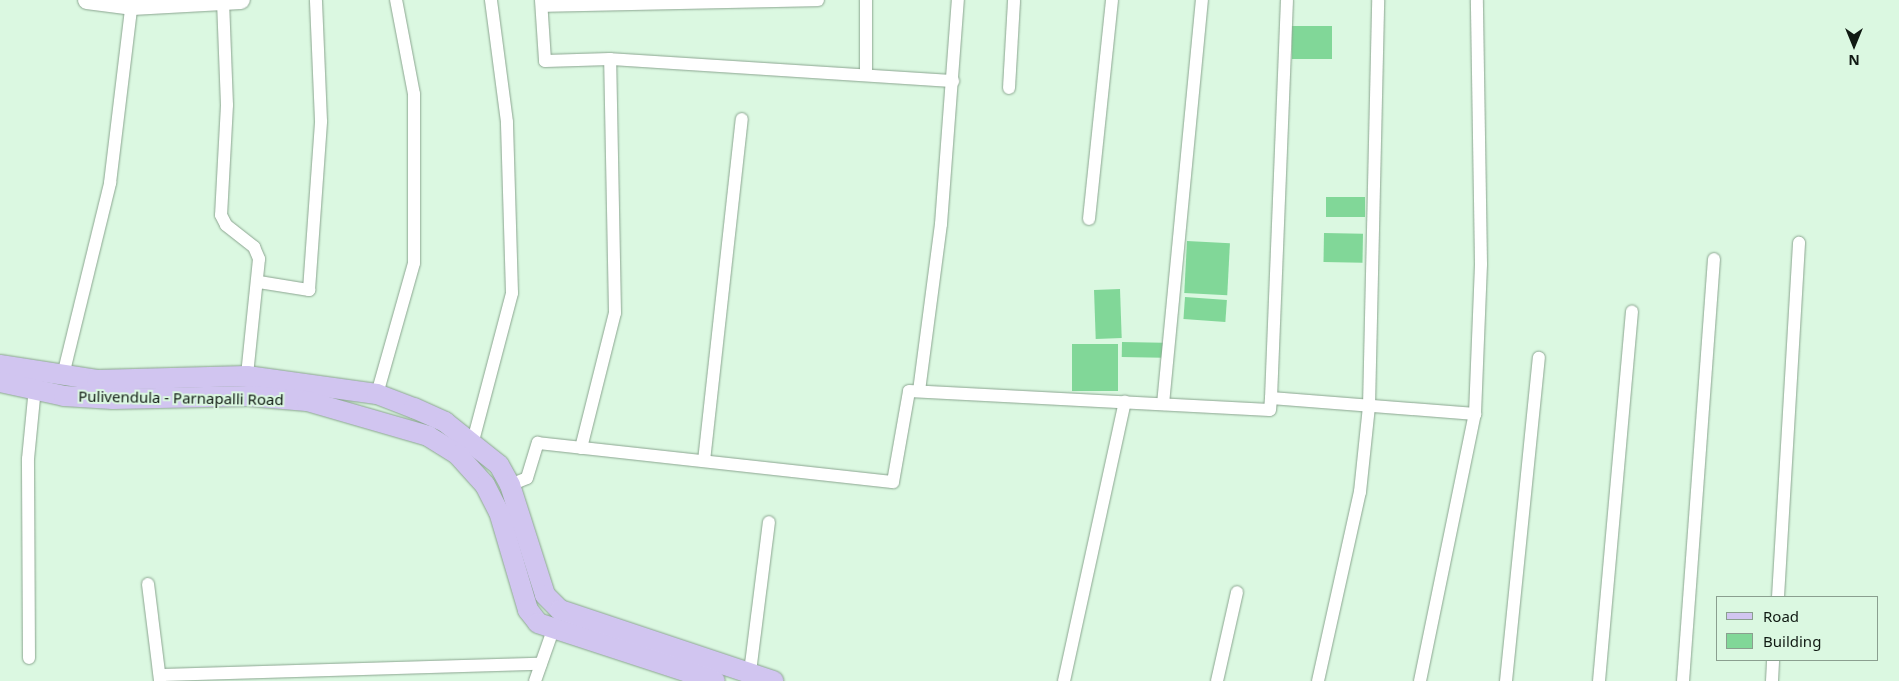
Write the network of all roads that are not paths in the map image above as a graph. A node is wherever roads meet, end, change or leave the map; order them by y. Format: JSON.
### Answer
{"nodes":[{"id":1,"x":87,"y":0,"type":"edge"},
{"id":2,"x":241,"y":0,"type":"edge"},
{"id":3,"x":316,"y":0,"type":"edge"},
{"id":4,"x":396,"y":0,"type":"edge"},
{"id":5,"x":491,"y":0,"type":"edge"},
{"id":6,"x":788,"y":0,"type":"edge"},
{"id":7,"x":818,"y":0,"type":"edge"},
{"id":8,"x":866,"y":0,"type":"edge"},
{"id":9,"x":958,"y":0,"type":"edge"},
{"id":10,"x":1014,"y":0,"type":"edge"},
{"id":11,"x":1112,"y":0,"type":"edge"},
{"id":12,"x":1202,"y":0,"type":"edge"},
{"id":13,"x":1287,"y":0,"type":"edge"},
{"id":14,"x":1378,"y":0,"type":"edge"},
{"id":15,"x":1477,"y":0,"type":"edge"},
{"id":16,"x":223,"y":1,"type":"edge"},
{"id":17,"x":722,"y":2,"type":"edge"},
{"id":18,"x":132,"y":3,"type":"edge"},
{"id":19,"x":542,"y":3,"type":"edge"},
{"id":20,"x":610,"y":59,"type":"junction"},
{"id":21,"x":866,"y":75,"type":"junction"},
{"id":22,"x":953,"y":81,"type":"junction"},
{"id":23,"x":1009,"y":88,"type":"dead end"},
{"id":24,"x":742,"y":119,"type":"dead end"},
{"id":25,"x":1088,"y":219,"type":"dead end"},
{"id":26,"x":1799,"y":243,"type":"dead end"},
{"id":27,"x":1714,"y":259,"type":"dead end"},
{"id":28,"x":259,"y":282,"type":"junction"},
{"id":29,"x":1632,"y":311,"type":"dead end"},
{"id":30,"x":1539,"y":358,"type":"dead end"},
{"id":31,"x":0,"y":365,"type":"edge"},
{"id":32,"x":63,"y":375,"type":"junction"},
{"id":33,"x":247,"y":376,"type":"junction"},
{"id":34,"x":0,"y":382,"type":"edge"},
{"id":35,"x":35,"y":388,"type":"junction"},
{"id":36,"x":919,"y":391,"type":"junction"},
{"id":37,"x":377,"y":394,"type":"junction"},
{"id":38,"x":1271,"y":398,"type":"junction"},
{"id":39,"x":1125,"y":402,"type":"junction"},
{"id":40,"x":1164,"y":404,"type":"junction"},
{"id":41,"x":1369,"y":406,"type":"junction"},
{"id":42,"x":1476,"y":414,"type":"junction"},
{"id":43,"x":473,"y":441,"type":"junction"},
{"id":44,"x":581,"y":448,"type":"junction"},
{"id":45,"x":704,"y":461,"type":"junction"},
{"id":46,"x":510,"y":484,"type":"junction"},
{"id":47,"x":769,"y":522,"type":"dead end"},
{"id":48,"x":148,"y":584,"type":"dead end"},
{"id":49,"x":1237,"y":592,"type":"dead end"},
{"id":50,"x":1778,"y":596,"type":"edge"},
{"id":51,"x":560,"y":610,"type":"junction"},
{"id":52,"x":553,"y":630,"type":"junction"},
{"id":53,"x":29,"y":658,"type":"dead end"},
{"id":54,"x":1773,"y":661,"type":"edge"},
{"id":55,"x":541,"y":664,"type":"junction"},
{"id":56,"x":750,"y":672,"type":"junction"},
{"id":57,"x":160,"y":678,"type":"edge"},
{"id":58,"x":534,"y":681,"type":"edge"},
{"id":59,"x":715,"y":681,"type":"edge"},
{"id":60,"x":773,"y":681,"type":"edge"},
{"id":61,"x":1064,"y":681,"type":"edge"},
{"id":62,"x":1217,"y":681,"type":"edge"},
{"id":63,"x":1318,"y":681,"type":"edge"},
{"id":64,"x":1420,"y":681,"type":"edge"},
{"id":65,"x":1506,"y":681,"type":"edge"},
{"id":66,"x":1599,"y":681,"type":"edge"},
{"id":67,"x":1683,"y":681,"type":"edge"},
{"id":68,"x":1772,"y":681,"type":"edge"}],
"edges":[{"from":1,"to":18,"type":"street"},
{"from":2,"to":16,"type":"street"},
{"from":3,"to":28,"type":"street"},
{"from":4,"to":37,"type":"street"},
{"from":5,"to":43,"type":"street"},
{"from":6,"to":7,"type":"street"},
{"from":6,"to":17,"type":"street"},
{"from":8,"to":21,"type":"street"},
{"from":9,"to":22,"type":"street"},
{"from":10,"to":23,"type":"street"},
{"from":11,"to":25,"type":"street"},
{"from":12,"to":40,"type":"street"},
{"from":13,"to":38,"type":"street"},
{"from":14,"to":41,"type":"street"},
{"from":15,"to":42,"type":"street"},
{"from":16,"to":18,"type":"street"},
{"from":16,"to":28,"type":"street"},
{"from":17,"to":19,"type":"street"},
{"from":18,"to":32,"type":"street"},
{"from":19,"to":20,"type":"street"},
{"from":20,"to":21,"type":"street"},
{"from":20,"to":44,"type":"street"},
{"from":21,"to":22,"type":"street"},
{"from":22,"to":36,"type":"street"},
{"from":24,"to":45,"type":"street"},
{"from":26,"to":50,"type":"street"},
{"from":27,"to":67,"type":"street"},
{"from":28,"to":33,"type":"street"},
{"from":29,"to":66,"type":"street"},
{"from":30,"to":65,"type":"street"},
{"from":31,"to":32,"type":"main road","name":"Pulivendula - Parnapalli Road"},
{"from":32,"to":33,"type":"main road","name":"Pulivendula - Parnapalli Road"},
{"from":33,"to":37,"type":"main road","name":"Pulivendula - Parnapalli Road"},
{"from":34,"to":35,"type":"main road","name":"Pulivendula - Parnapalli Road"},
{"from":35,"to":52,"type":"main road","name":"Pulivendula - Parnapalli Road"},
{"from":35,"to":53,"type":"street"},
{"from":36,"to":39,"type":"street"},
{"from":36,"to":45,"type":"street"},
{"from":37,"to":43,"type":"main road","name":"Pulivendula - Parnapalli Road"},
{"from":38,"to":40,"type":"street"},
{"from":38,"to":41,"type":"street"},
{"from":39,"to":40,"type":"street"},
{"from":39,"to":61,"type":"street"},
{"from":41,"to":42,"type":"street"},
{"from":41,"to":63,"type":"street"},
{"from":42,"to":64,"type":"street"},
{"from":43,"to":46,"type":"main road","name":"Pulivendula - Parnapalli Road"},
{"from":44,"to":45,"type":"street"},
{"from":44,"to":46,"type":"street"},
{"from":46,"to":51,"type":"main road","name":"Pulivendula - Parnapalli Road"},
{"from":47,"to":56,"type":"street"},
{"from":48,"to":57,"type":"street"},
{"from":49,"to":62,"type":"street"},
{"from":51,"to":52,"type":"main road"},
{"from":51,"to":56,"type":"main road","name":"Pulivendula - Parnapalli Road"},
{"from":52,"to":55,"type":"street"},
{"from":52,"to":59,"type":"main road","name":"Pulivendula - Parnapalli Road"},
{"from":54,"to":68,"type":"street"},
{"from":55,"to":57,"type":"street"},
{"from":55,"to":58,"type":"street"},
{"from":56,"to":60,"type":"main road","name":"Pulivendula - Parnapalli Road"}]}
